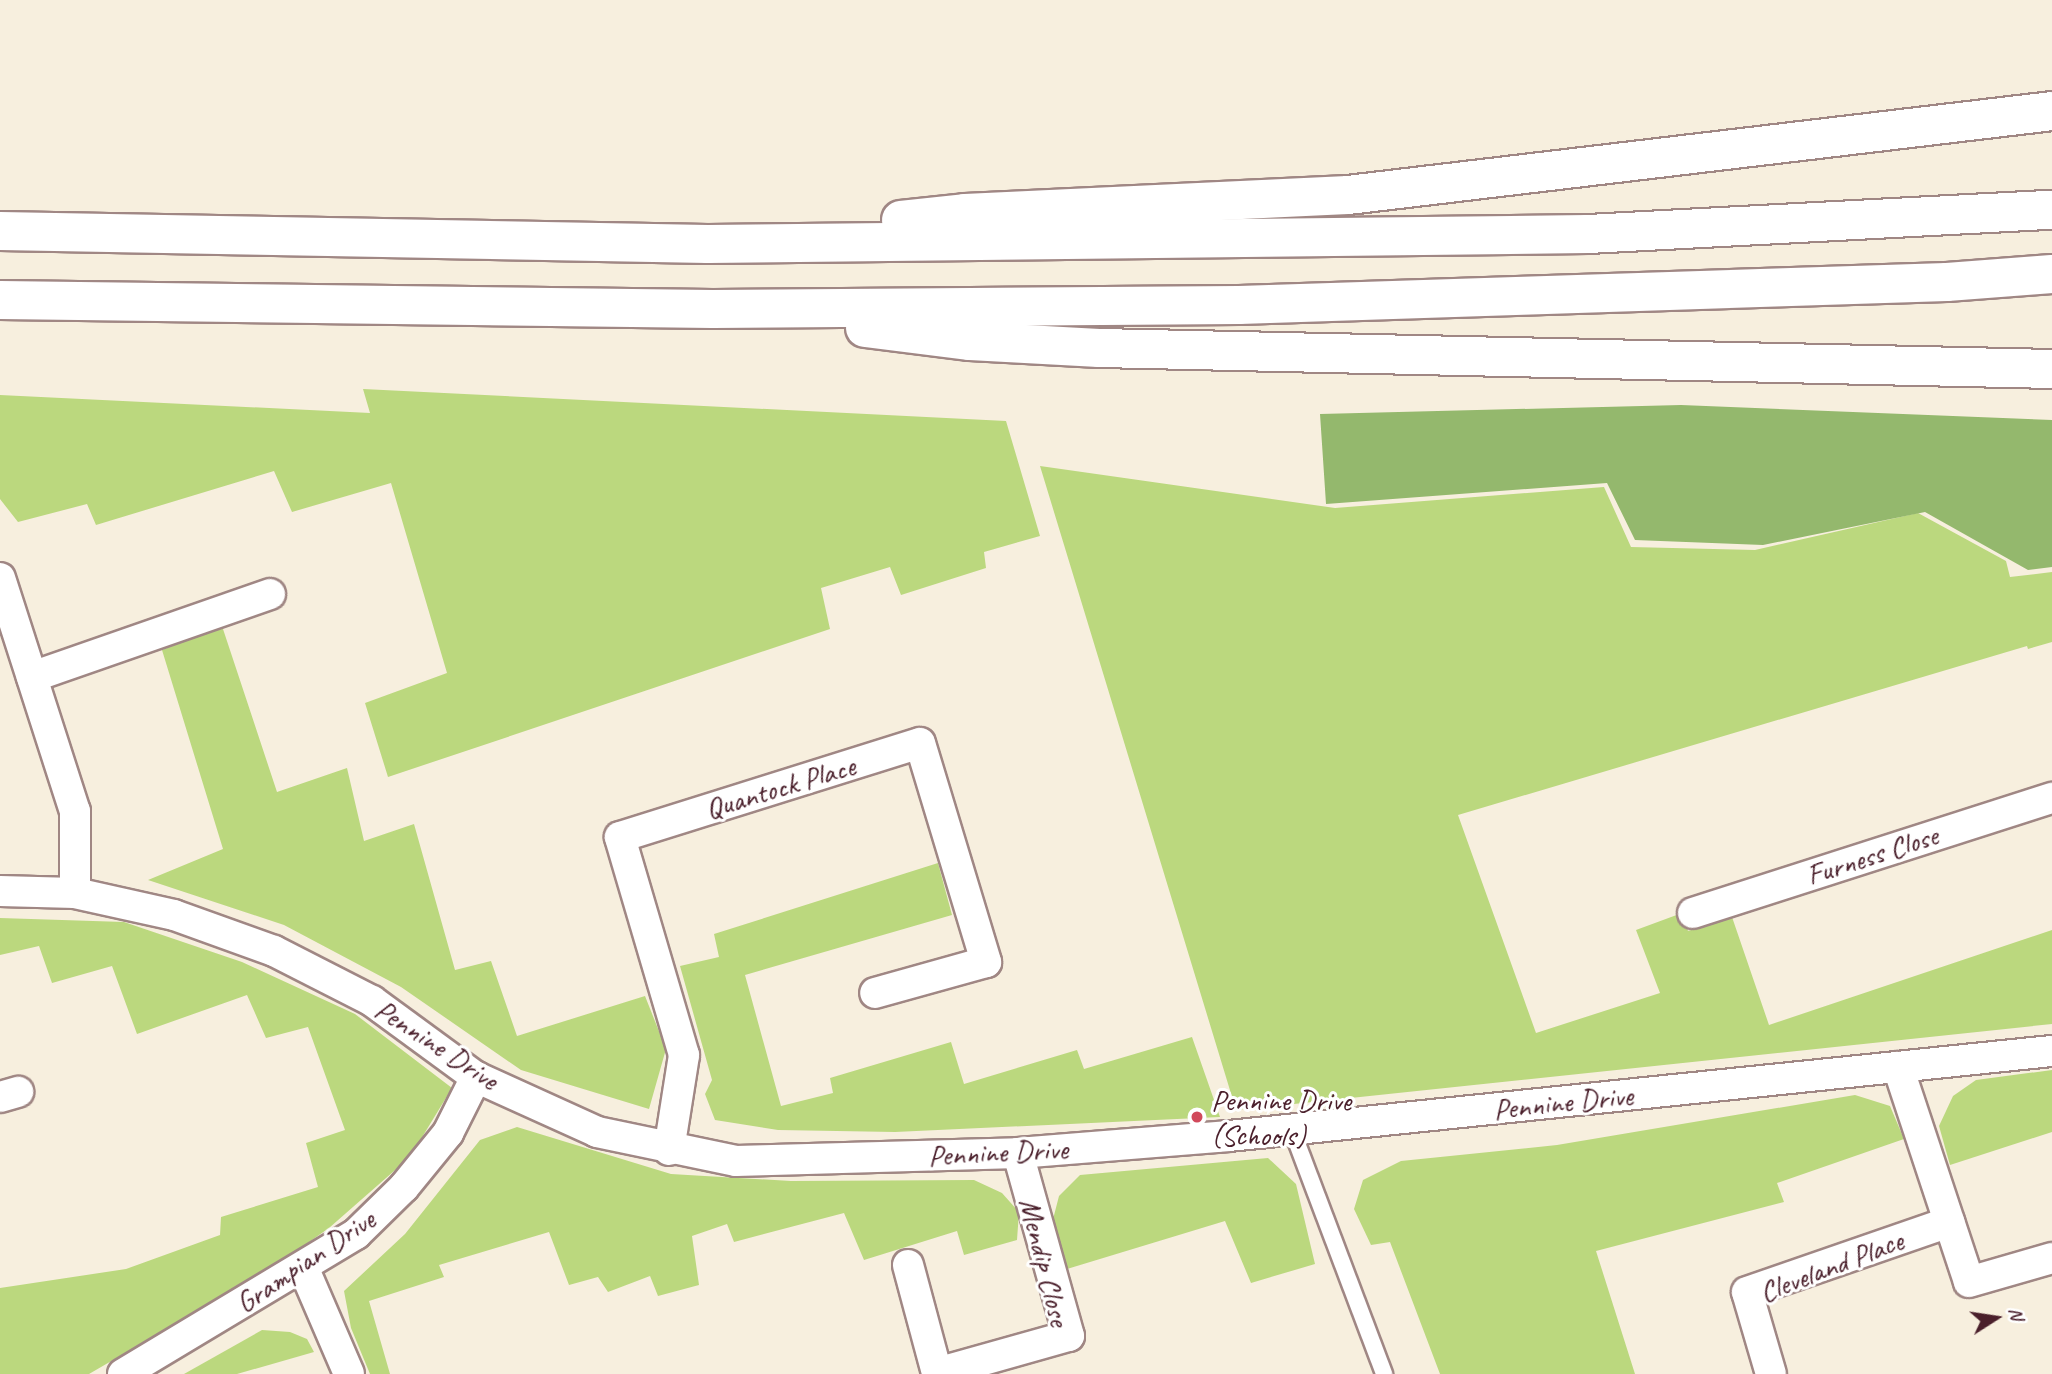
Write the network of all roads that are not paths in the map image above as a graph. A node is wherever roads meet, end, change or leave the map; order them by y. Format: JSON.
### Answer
{"nodes":[{"id":1,"x":2052,"y":111,"type":"edge"},
{"id":2,"x":2052,"y":210,"type":"edge"},
{"id":3,"x":0,"y":231,"type":"edge"},
{"id":4,"x":708,"y":244,"type":"junction"},
{"id":5,"x":2052,"y":274,"type":"edge"},
{"id":6,"x":0,"y":300,"type":"edge"},
{"id":7,"x":713,"y":309,"type":"junction"},
{"id":8,"x":2052,"y":369,"type":"edge"},
{"id":9,"x":0,"y":578,"type":"edge"},
{"id":10,"x":270,"y":594,"type":"dead end"},
{"id":11,"x":32,"y":677,"type":"junction"},
{"id":12,"x":2052,"y":798,"type":"edge"},
{"id":13,"x":0,"y":891,"type":"edge"},
{"id":14,"x":75,"y":893,"type":"junction"},
{"id":15,"x":1693,"y":913,"type":"dead end"},
{"id":16,"x":875,"y":993,"type":"dead end"},
{"id":17,"x":2052,"y":1051,"type":"edge"},
{"id":18,"x":1898,"y":1067,"type":"junction"},
{"id":19,"x":476,"y":1077,"type":"junction"},
{"id":20,"x":1292,"y":1130,"type":"junction"},
{"id":21,"x":669,"y":1150,"type":"junction"},
{"id":22,"x":1018,"y":1153,"type":"junction"},
{"id":23,"x":1949,"y":1222,"type":"junction"},
{"id":24,"x":2052,"y":1258,"type":"edge"},
{"id":25,"x":908,"y":1265,"type":"dead end"},
{"id":26,"x":303,"y":1267,"type":"junction"},
{"id":27,"x":123,"y":1374,"type":"edge"},
{"id":28,"x":349,"y":1374,"type":"edge"},
{"id":29,"x":1384,"y":1374,"type":"edge"},
{"id":30,"x":1771,"y":1374,"type":"edge"}],
"edges":[{"from":1,"to":4,"type":"highway"},
{"from":2,"to":4,"type":"highway"},
{"from":3,"to":4,"type":"highway"},
{"from":5,"to":7,"type":"highway"},
{"from":6,"to":7,"type":"highway"},
{"from":7,"to":8,"type":"highway"},
{"from":9,"to":11,"type":"street"},
{"from":10,"to":11,"type":"street"},
{"from":11,"to":14,"type":"street"},
{"from":12,"to":15,"type":"street","name":"Furness Close"},
{"from":13,"to":14,"type":"street","name":"Pennine Drive"},
{"from":14,"to":19,"type":"street","name":"Pennine Drive"},
{"from":16,"to":21,"type":"street","name":"Quantock Place"},
{"from":17,"to":18,"type":"street","name":"Pennine Drive"},
{"from":18,"to":20,"type":"street","name":"Pennine Drive"},
{"from":18,"to":23,"type":"street"},
{"from":19,"to":21,"type":"street","name":"Pennine Drive"},
{"from":19,"to":26,"type":"street","name":"Grampian Drive"},
{"from":20,"to":22,"type":"street","name":"Pennine Drive"},
{"from":20,"to":29,"type":"lane"},
{"from":21,"to":22,"type":"street","name":"Pennine Drive"},
{"from":22,"to":25,"type":"street","name":"Mendip Close"},
{"from":23,"to":24,"type":"street"},
{"from":23,"to":30,"type":"street","name":"Cleveland Place"},
{"from":26,"to":27,"type":"street","name":"Grampian Drive"},
{"from":26,"to":28,"type":"street"}]}
